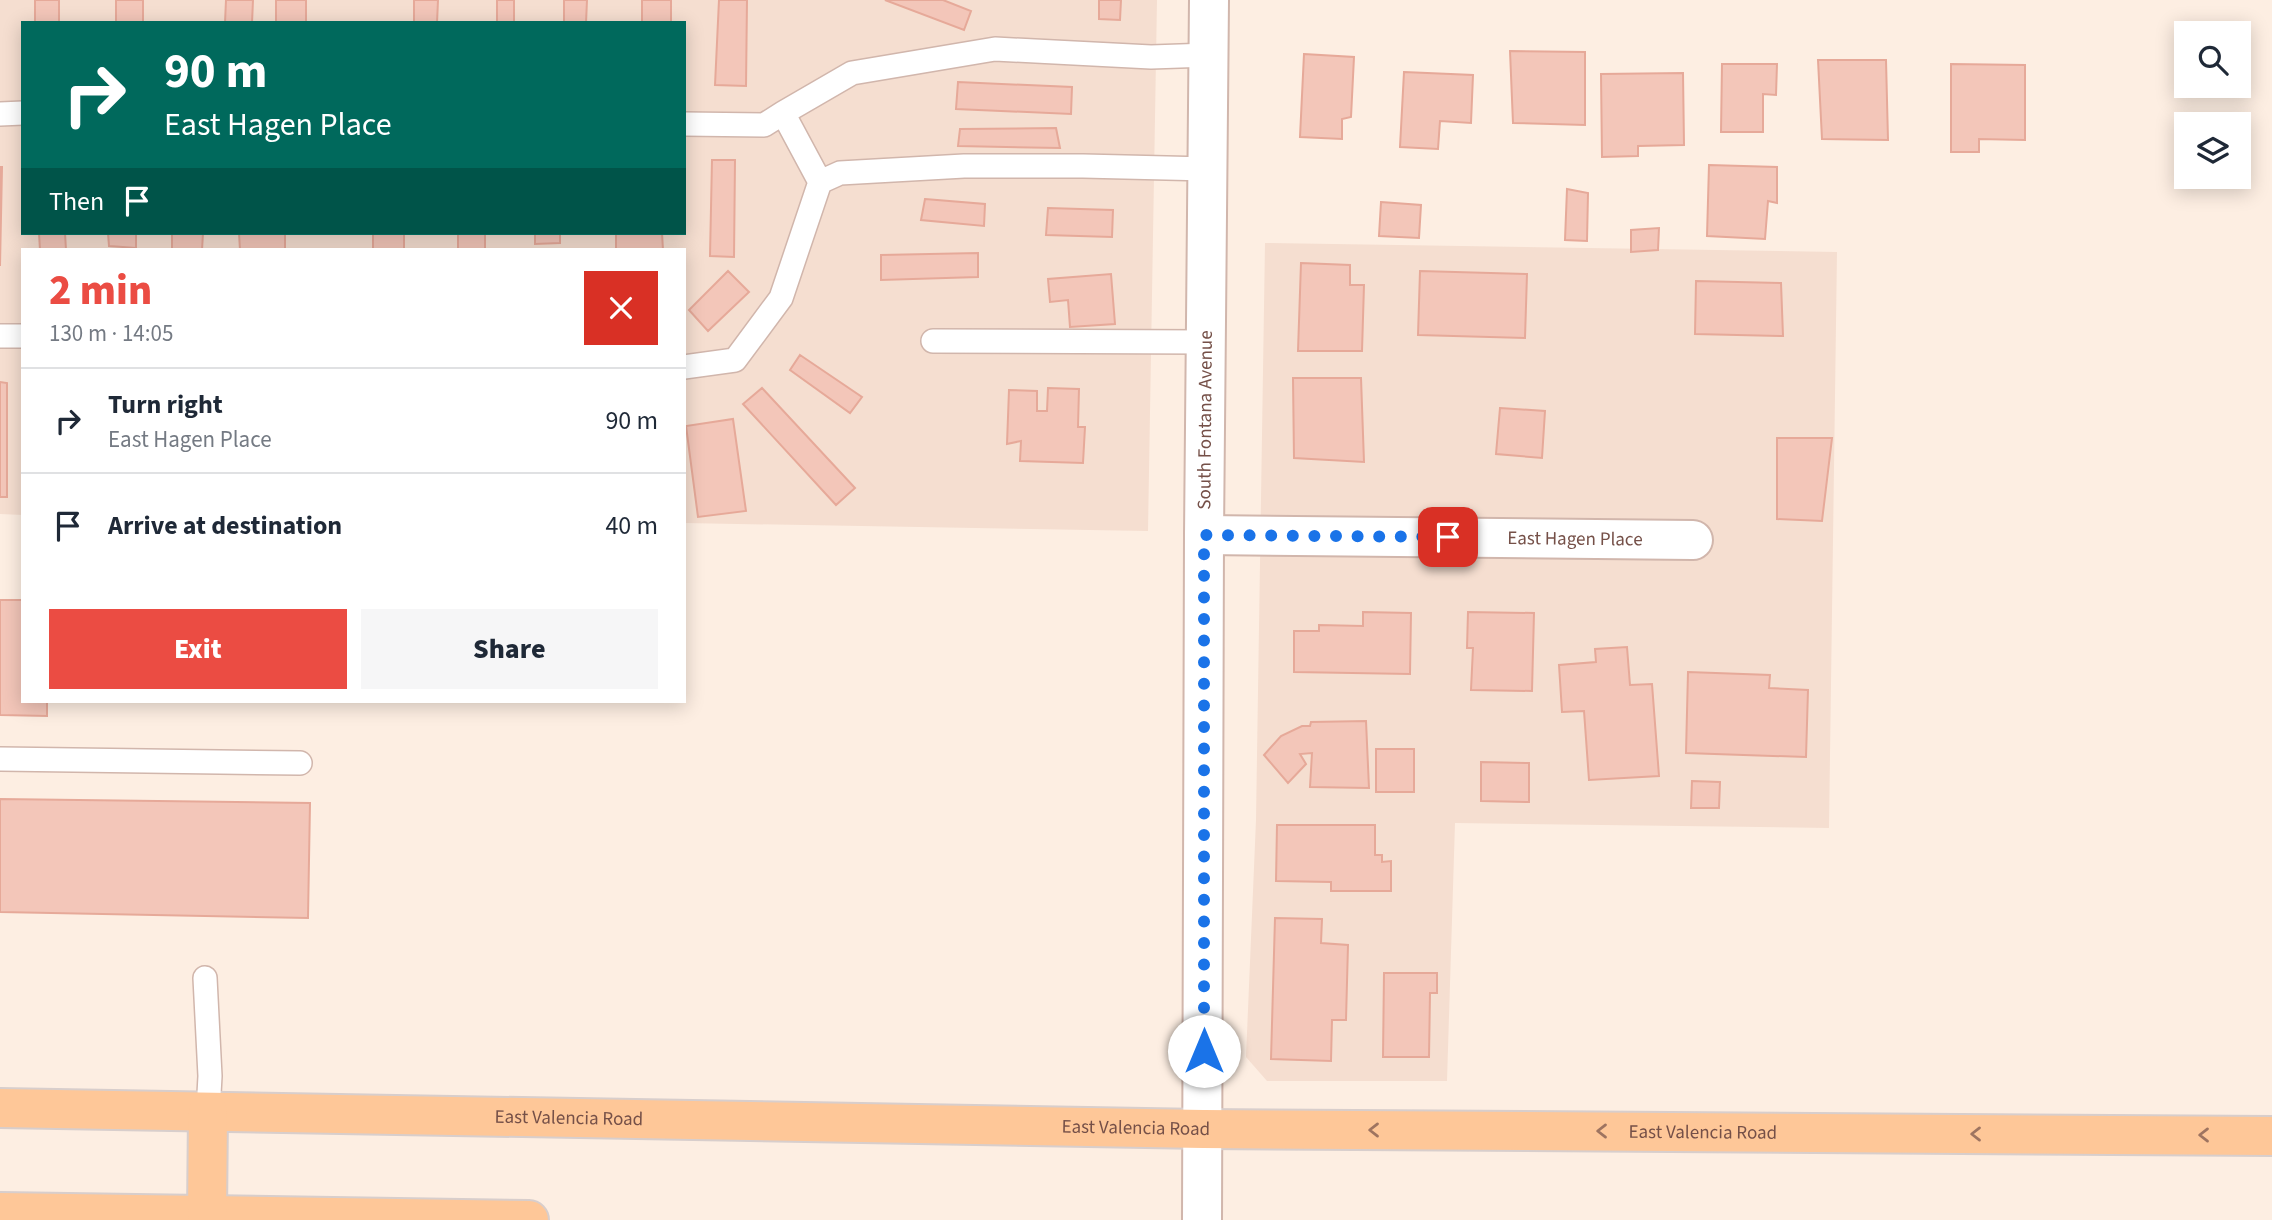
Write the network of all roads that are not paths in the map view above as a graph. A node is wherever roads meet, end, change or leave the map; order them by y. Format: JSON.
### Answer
{"nodes":[{"id":1,"x":1209,"y":0,"type":"edge"},
{"id":2,"x":1209,"y":55,"type":"junction"},
{"id":3,"x":21,"y":113,"type":"edge"},
{"id":4,"x":783,"y":113,"type":"junction"},
{"id":5,"x":0,"y":114,"type":"edge"},
{"id":6,"x":686,"y":124,"type":"edge"},
{"id":7,"x":1208,"y":169,"type":"junction"},
{"id":8,"x":820,"y":182,"type":"junction"},
{"id":9,"x":0,"y":336,"type":"edge"},
{"id":10,"x":21,"y":336,"type":"edge"},
{"id":11,"x":933,"y":341,"type":"dead end"},
{"id":12,"x":1206,"y":342,"type":"junction"},
{"id":13,"x":686,"y":367,"type":"edge"},
{"id":14,"x":1204,"y":535,"type":"junction"},
{"id":15,"x":1693,"y":540,"type":"dead end"},
{"id":16,"x":0,"y":759,"type":"edge"},
{"id":17,"x":300,"y":763,"type":"dead end"},
{"id":18,"x":205,"y":978,"type":"dead end"},
{"id":19,"x":0,"y":1108,"type":"edge"},
{"id":20,"x":208,"y":1112,"type":"junction"},
{"id":21,"x":1203,"y":1129,"type":"junction"},
{"id":22,"x":2272,"y":1136,"type":"edge"},
{"id":23,"x":0,"y":1212,"type":"edge"},
{"id":24,"x":207,"y":1215,"type":"junction"},
{"id":25,"x":529,"y":1220,"type":"edge"},
{"id":26,"x":1202,"y":1220,"type":"edge"}],
"edges":[{"from":1,"to":2,"type":"street","name":"South Fontana Avenue"},
{"from":2,"to":4,"type":"lane"},
{"from":2,"to":7,"type":"street","name":"South Fontana Avenue"},
{"from":3,"to":5,"type":"lane"},
{"from":4,"to":6,"type":"lane"},
{"from":4,"to":8,"type":"lane"},
{"from":7,"to":8,"type":"lane"},
{"from":7,"to":12,"type":"street","name":"South Fontana Avenue"},
{"from":8,"to":13,"type":"lane"},
{"from":9,"to":10,"type":"lane"},
{"from":11,"to":12,"type":"lane"},
{"from":12,"to":14,"type":"street","name":"South Fontana Avenue"},
{"from":14,"to":15,"type":"street","name":"East Hagen Place"},
{"from":14,"to":21,"type":"street","name":"South Fontana Avenue"},
{"from":16,"to":17,"type":"lane"},
{"from":18,"to":20,"type":"lane"},
{"from":19,"to":20,"type":"main road","name":"East Valencia Road"},
{"from":20,"to":21,"type":"main road","name":"East Valencia Road"},
{"from":20,"to":24,"type":"main road"},
{"from":22,"to":21,"type":"main road","name":"East Valencia Road","one_way":true},
{"from":21,"to":26,"type":"street","name":"South Fontana Avenue"},
{"from":23,"to":24,"type":"main road"},
{"from":24,"to":25,"type":"main road"}]}
